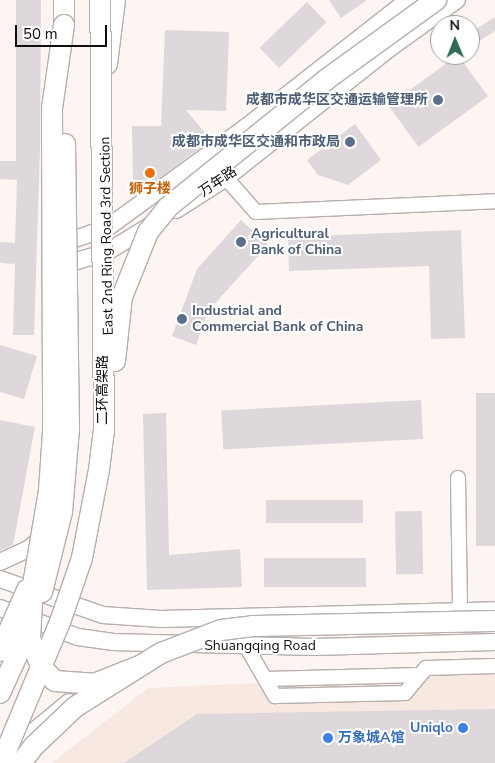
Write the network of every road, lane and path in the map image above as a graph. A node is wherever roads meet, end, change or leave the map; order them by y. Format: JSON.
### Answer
{"nodes":[{"id":1,"x":62,"y":0,"type":"edge"},
{"id":2,"x":100,"y":0,"type":"edge"},
{"id":3,"x":105,"y":0,"type":"edge"},
{"id":4,"x":115,"y":0,"type":"edge"},
{"id":5,"x":408,"y":0,"type":"edge"},
{"id":6,"x":436,"y":0,"type":"edge"},
{"id":7,"x":457,"y":0,"type":"edge"},
{"id":8,"x":64,"y":25,"type":"junction"},
{"id":9,"x":106,"y":76,"type":"junction"},
{"id":10,"x":226,"y":178,"type":"junction"},
{"id":11,"x":495,"y":201,"type":"edge"},
{"id":12,"x":107,"y":228,"type":"junction"},
{"id":13,"x":60,"y":244,"type":"junction"},
{"id":14,"x":107,"y":252,"type":"junction"},
{"id":15,"x":60,"y":266,"type":"junction"},
{"id":16,"x":104,"y":432,"type":"junction"},
{"id":17,"x":458,"y":478,"type":"dead end"},
{"id":18,"x":56,"y":516,"type":"junction"},
{"id":19,"x":0,"y":562,"type":"edge"},
{"id":20,"x":36,"y":562,"type":"junction"},
{"id":21,"x":0,"y":579,"type":"edge"},
{"id":22,"x":36,"y":593,"type":"junction"},
{"id":23,"x":73,"y":606,"type":"junction"},
{"id":24,"x":0,"y":608,"type":"edge"},
{"id":25,"x":495,"y":610,"type":"edge"},
{"id":26,"x":460,"y":611,"type":"junction"},
{"id":27,"x":28,"y":619,"type":"junction"},
{"id":28,"x":495,"y":621,"type":"edge"},
{"id":29,"x":60,"y":631,"type":"junction"},
{"id":30,"x":495,"y":642,"type":"edge"},
{"id":31,"x":206,"y":646,"type":"junction"},
{"id":32,"x":246,"y":646,"type":"junction"},
{"id":33,"x":0,"y":651,"type":"edge"},
{"id":34,"x":139,"y":666,"type":"junction"},
{"id":35,"x":495,"y":666,"type":"edge"},
{"id":36,"x":0,"y":674,"type":"edge"},
{"id":37,"x":0,"y":693,"type":"edge"},
{"id":38,"x":0,"y":751,"type":"edge"},
{"id":39,"x":0,"y":760,"type":"edge"},
{"id":40,"x":2,"y":763,"type":"edge"},
{"id":41,"x":21,"y":763,"type":"edge"}],
"edges":[{"from":1,"to":8,"type":"highway"},
{"from":1,"to":13,"type":"main road"},
{"from":2,"to":16,"type":"highway","name":"二环高架路","bridge":true},
{"from":3,"to":9,"type":"main road","name":"East 2nd Ring Road 3rd Section"},
{"from":4,"to":9,"type":"highway"},
{"from":5,"to":12,"type":"main road","name":"万年路"},
{"from":6,"to":16,"type":"highway","bridge":true},
{"from":7,"to":10,"type":"main road","name":"万年路"},
{"from":8,"to":20,"type":"highway","bridge":true},
{"from":8,"to":37,"type":"highway","bridge":true},
{"from":9,"to":12,"type":"main road","name":"East 2nd Ring Road 3rd Section"},
{"from":10,"to":11,"type":"street"},
{"from":10,"to":14,"type":"main road","name":"万年路"},
{"from":12,"to":13,"type":"main road","name":"万年路"},
{"from":12,"to":14,"type":"main road","name":"East 2nd Ring Road 3rd Section"},
{"from":13,"to":15,"type":"main road"},
{"from":14,"to":15,"type":"main road","name":"万年路"},
{"from":14,"to":23,"type":"main road","name":"East 2nd Ring Road 3rd Section"},
{"from":15,"to":18,"type":"main road"},
{"from":16,"to":40,"type":"highway","name":"二环高架路","bridge":true},
{"from":17,"to":26,"type":"street"},
{"from":18,"to":19,"type":"main road"},
{"from":18,"to":22,"type":"main road"},
{"from":20,"to":33,"type":"highway","bridge":true},
{"from":20,"to":34,"type":"highway","bridge":true},
{"from":21,"to":22,"type":"main road","name":"Shuangqing Road"},
{"from":22,"to":23,"type":"main road","name":"Shuangqing Road"},
{"from":22,"to":27,"type":"main road"},
{"from":23,"to":26,"type":"main road","name":"Shuangqing Road"},
{"from":23,"to":29,"type":"main road","name":"East 2nd Ring Road 3rd Section"},
{"from":24,"to":27,"type":"main road","name":"Shuangqing Road"},
{"from":25,"to":26,"type":"main road","name":"Shuangqing Road"},
{"from":27,"to":29,"type":"main road","name":"Shuangqing Road"},
{"from":27,"to":36,"type":"main road"},
{"from":28,"to":34,"type":"highway","bridge":true},
{"from":29,"to":31,"type":"main road","name":"Shuangqing Road"},
{"from":29,"to":38,"type":"main road","name":"East 2nd Ring Road 3rd Section"},
{"from":30,"to":32,"type":"main road","name":"Shuangqing Road"},
{"from":31,"to":32,"type":"main road","name":"Shuangqing Road"},
{"from":31,"to":39,"type":"main road"},
{"from":32,"to":35,"type":"street"},
{"from":34,"to":41,"type":"highway","bridge":true}]}
